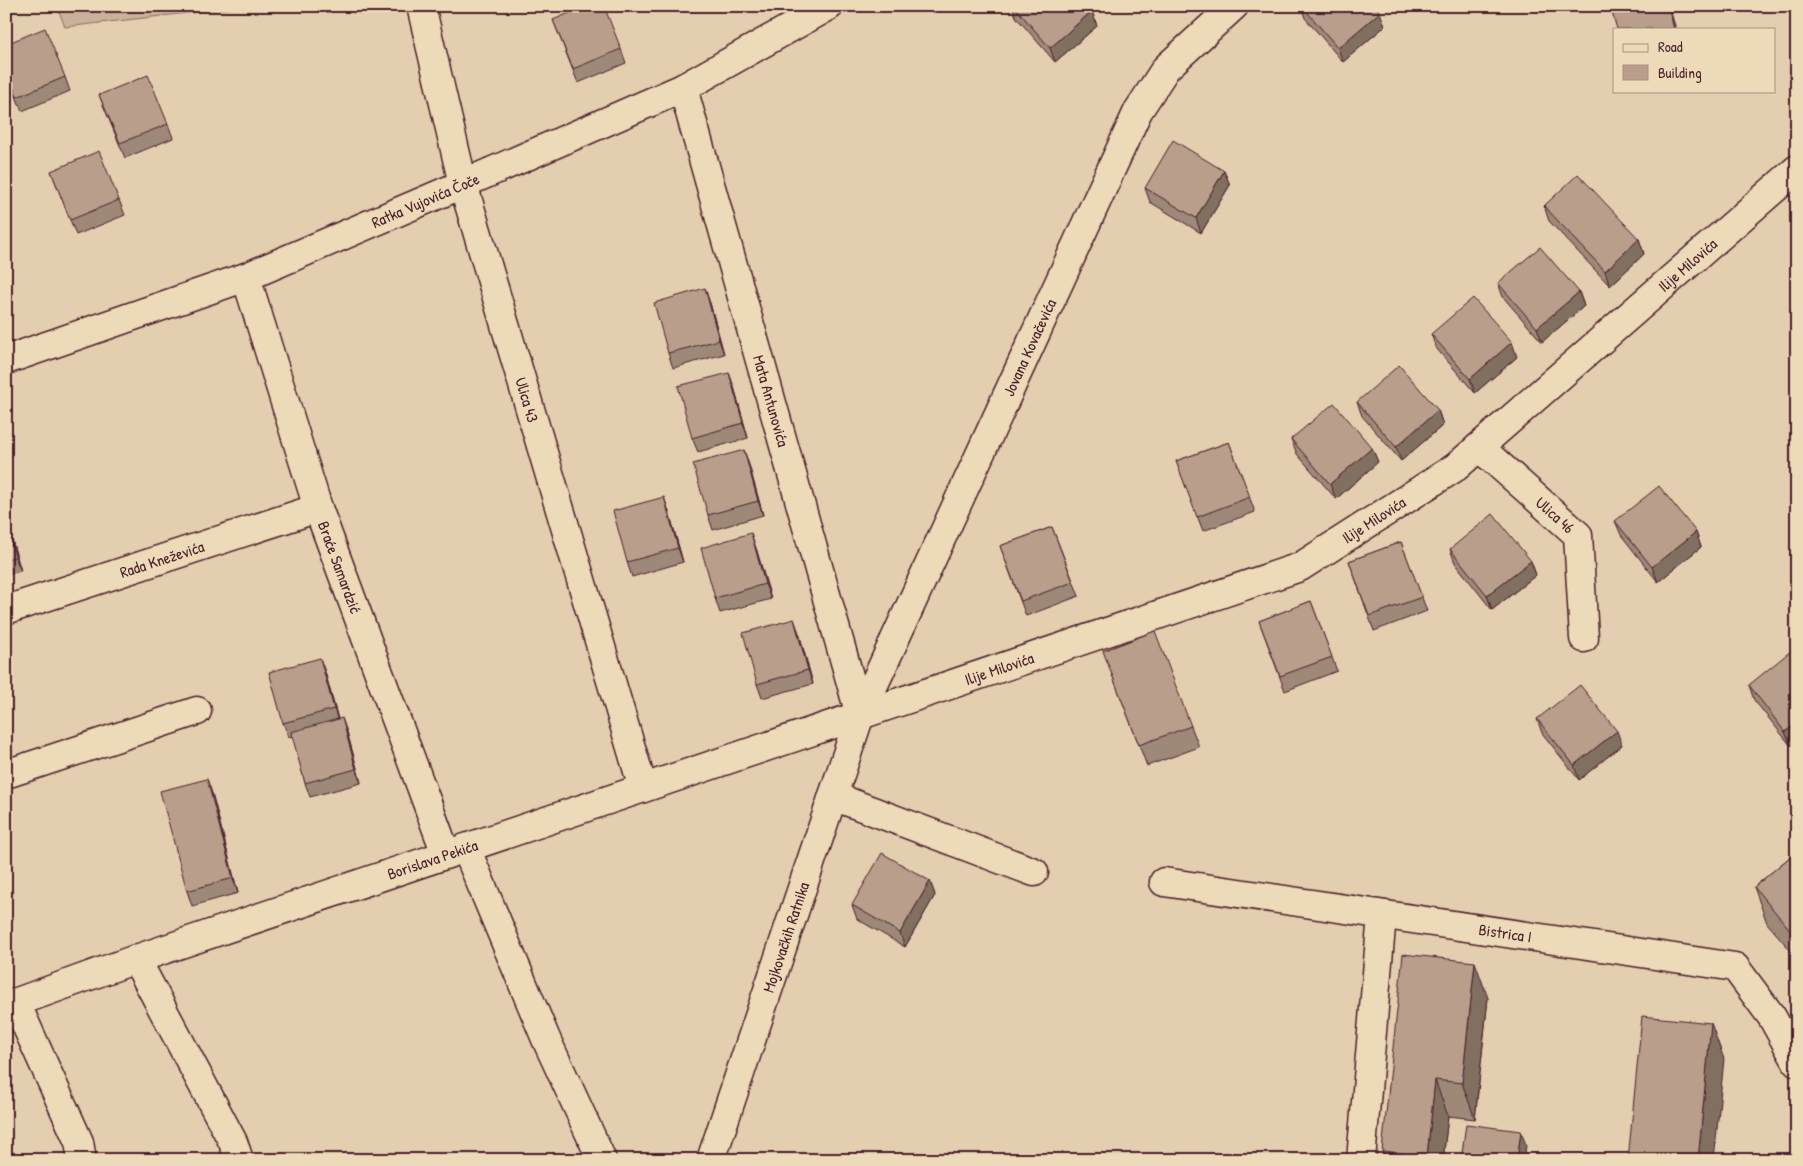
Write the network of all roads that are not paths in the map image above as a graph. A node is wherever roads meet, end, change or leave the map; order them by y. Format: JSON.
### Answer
{"nodes":[{"id":1,"x":421,"y":6,"type":"edge"},
{"id":2,"x":829,"y":6,"type":"edge"},
{"id":3,"x":1234,"y":6,"type":"edge"},
{"id":4,"x":683,"y":88,"type":"junction"},
{"id":5,"x":1797,"y":168,"type":"edge"},
{"id":6,"x":464,"y":184,"type":"junction"},
{"id":7,"x":246,"y":277,"type":"junction"},
{"id":8,"x":6,"y":360,"type":"edge"},
{"id":9,"x":1479,"y":447,"type":"junction"},
{"id":10,"x":318,"y":508,"type":"junction"},
{"id":11,"x":6,"y":610,"type":"edge"},
{"id":12,"x":1584,"y":638,"type":"dead end"},
{"id":13,"x":197,"y":711,"type":"dead end"},
{"id":14,"x":860,"y":714,"type":"junction"},
{"id":15,"x":6,"y":774,"type":"edge"},
{"id":16,"x":643,"y":788,"type":"junction"},
{"id":17,"x":833,"y":796,"type":"junction"},
{"id":18,"x":456,"y":851,"type":"junction"},
{"id":19,"x":1034,"y":872,"type":"dead end"},
{"id":20,"x":1164,"y":882,"type":"dead end"},
{"id":21,"x":1382,"y":914,"type":"junction"},
{"id":22,"x":136,"y":959,"type":"junction"},
{"id":23,"x":11,"y":1005,"type":"edge"},
{"id":24,"x":1797,"y":1062,"type":"edge"},
{"id":25,"x":82,"y":1160,"type":"edge"},
{"id":26,"x":240,"y":1160,"type":"edge"},
{"id":27,"x":602,"y":1160,"type":"edge"},
{"id":28,"x":711,"y":1160,"type":"edge"},
{"id":29,"x":1361,"y":1160,"type":"edge"}],
"edges":[{"from":1,"to":6,"type":"street","name":"Ulica 43"},
{"from":2,"to":4,"type":"street","name":"Ratka Vujovića Čoče"},
{"from":3,"to":14,"type":"street","name":"Jovana Kovačevića"},
{"from":4,"to":6,"type":"street","name":"Ratka Vujovića Čoče"},
{"from":4,"to":14,"type":"street","name":"Mata Antunovića"},
{"from":5,"to":9,"type":"street","name":"Ilije Milovića"},
{"from":6,"to":7,"type":"street","name":"Ratka Vujovića Čoče"},
{"from":6,"to":16,"type":"street","name":"Ulica 43"},
{"from":7,"to":8,"type":"street","name":"Ratka Vujovića Čoče"},
{"from":7,"to":10,"type":"street","name":"Braće Samardzić"},
{"from":9,"to":12,"type":"street","name":"Ulica 46"},
{"from":9,"to":14,"type":"street","name":"Ilije Milovića"},
{"from":10,"to":11,"type":"street","name":"Rada Kneževića"},
{"from":10,"to":18,"type":"street","name":"Braće Samardzić"},
{"from":13,"to":15,"type":"street"},
{"from":14,"to":16,"type":"street","name":"Borislava Pekića"},
{"from":14,"to":17,"type":"street","name":"Mojkovačkih Ratnika"},
{"from":16,"to":18,"type":"street","name":"Borislava Pekića"},
{"from":17,"to":19,"type":"street"},
{"from":17,"to":28,"type":"street","name":"Mojkovačkih Ratnika"},
{"from":18,"to":22,"type":"street","name":"Borislava Pekića"},
{"from":18,"to":27,"type":"street","name":"Braće Samardzić"},
{"from":20,"to":21,"type":"street","name":"Bistrica I"},
{"from":21,"to":24,"type":"street","name":"Bistrica I"},
{"from":21,"to":29,"type":"street"},
{"from":22,"to":23,"type":"street","name":"Borislava Pekića"},
{"from":22,"to":26,"type":"street"},
{"from":23,"to":25,"type":"street"}]}
